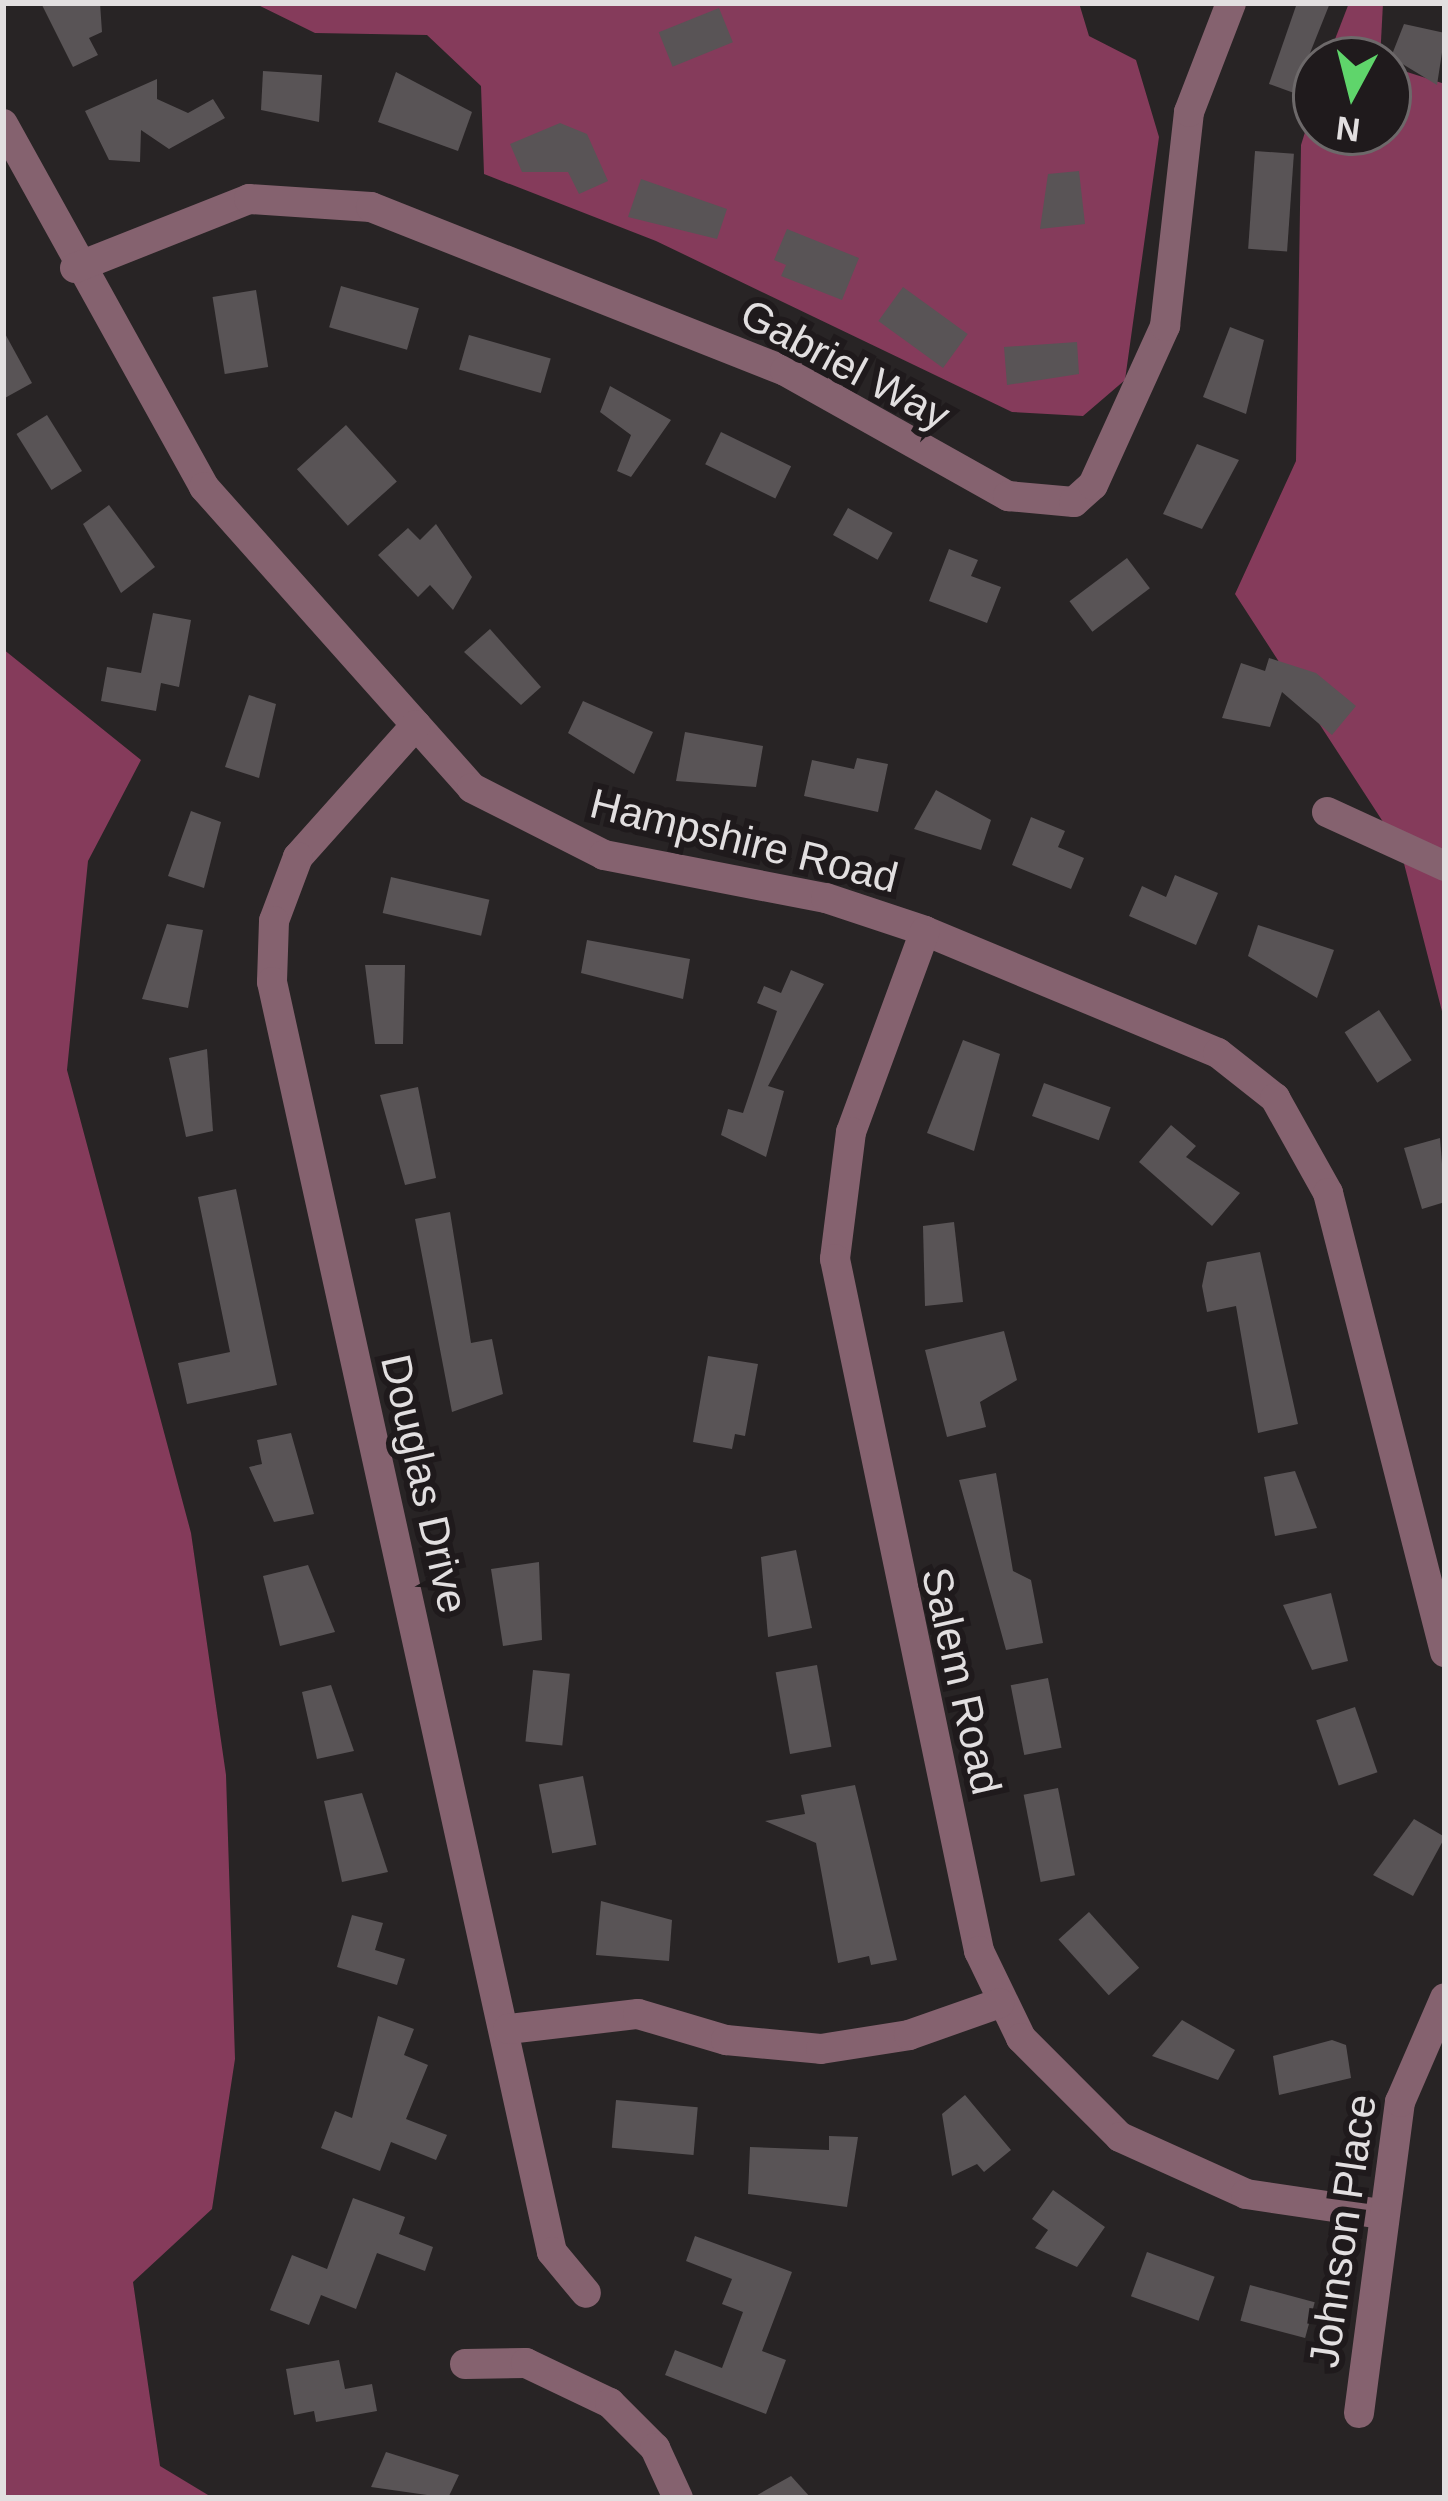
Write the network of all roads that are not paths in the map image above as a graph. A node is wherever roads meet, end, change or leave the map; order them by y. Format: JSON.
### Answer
{"nodes":[{"id":1,"x":1231,"y":3,"type":"edge"},
{"id":2,"x":3,"y":124,"type":"edge"},
{"id":3,"x":75,"y":268,"type":"junction"},
{"id":4,"x":416,"y":725,"type":"junction"},
{"id":5,"x":1328,"y":812,"type":"dead end"},
{"id":6,"x":1445,"y":866,"type":"edge"},
{"id":7,"x":926,"y":932,"type":"junction"},
{"id":8,"x":1445,"y":1652,"type":"edge"},
{"id":9,"x":1445,"y":1998,"type":"edge"},
{"id":10,"x":1000,"y":2003,"type":"junction"},
{"id":11,"x":508,"y":2029,"type":"junction"},
{"id":12,"x":1382,"y":2214,"type":"junction"},
{"id":13,"x":586,"y":2293,"type":"dead end"},
{"id":14,"x":465,"y":2364,"type":"dead end"},
{"id":15,"x":1359,"y":2413,"type":"dead end"},
{"id":16,"x":678,"y":2498,"type":"edge"}],
"edges":[{"from":1,"to":3,"type":"street","name":"Gabriel Way"},
{"from":2,"to":3,"type":"street","name":"Hampshire Road"},
{"from":3,"to":4,"type":"street","name":"Hampshire Road"},
{"from":4,"to":7,"type":"street","name":"Hampshire Road"},
{"from":4,"to":11,"type":"street","name":"Douglas Drive"},
{"from":5,"to":6,"type":"street"},
{"from":7,"to":8,"type":"street","name":"Hampshire Road"},
{"from":7,"to":10,"type":"street","name":"Salem Road"},
{"from":9,"to":12,"type":"street","name":"Johnson Place"},
{"from":10,"to":11,"type":"street"},
{"from":10,"to":12,"type":"street","name":"Salem Road"},
{"from":11,"to":13,"type":"street","name":"Douglas Drive"},
{"from":12,"to":15,"type":"street","name":"Johnson Place"},
{"from":14,"to":16,"type":"street"}]}
